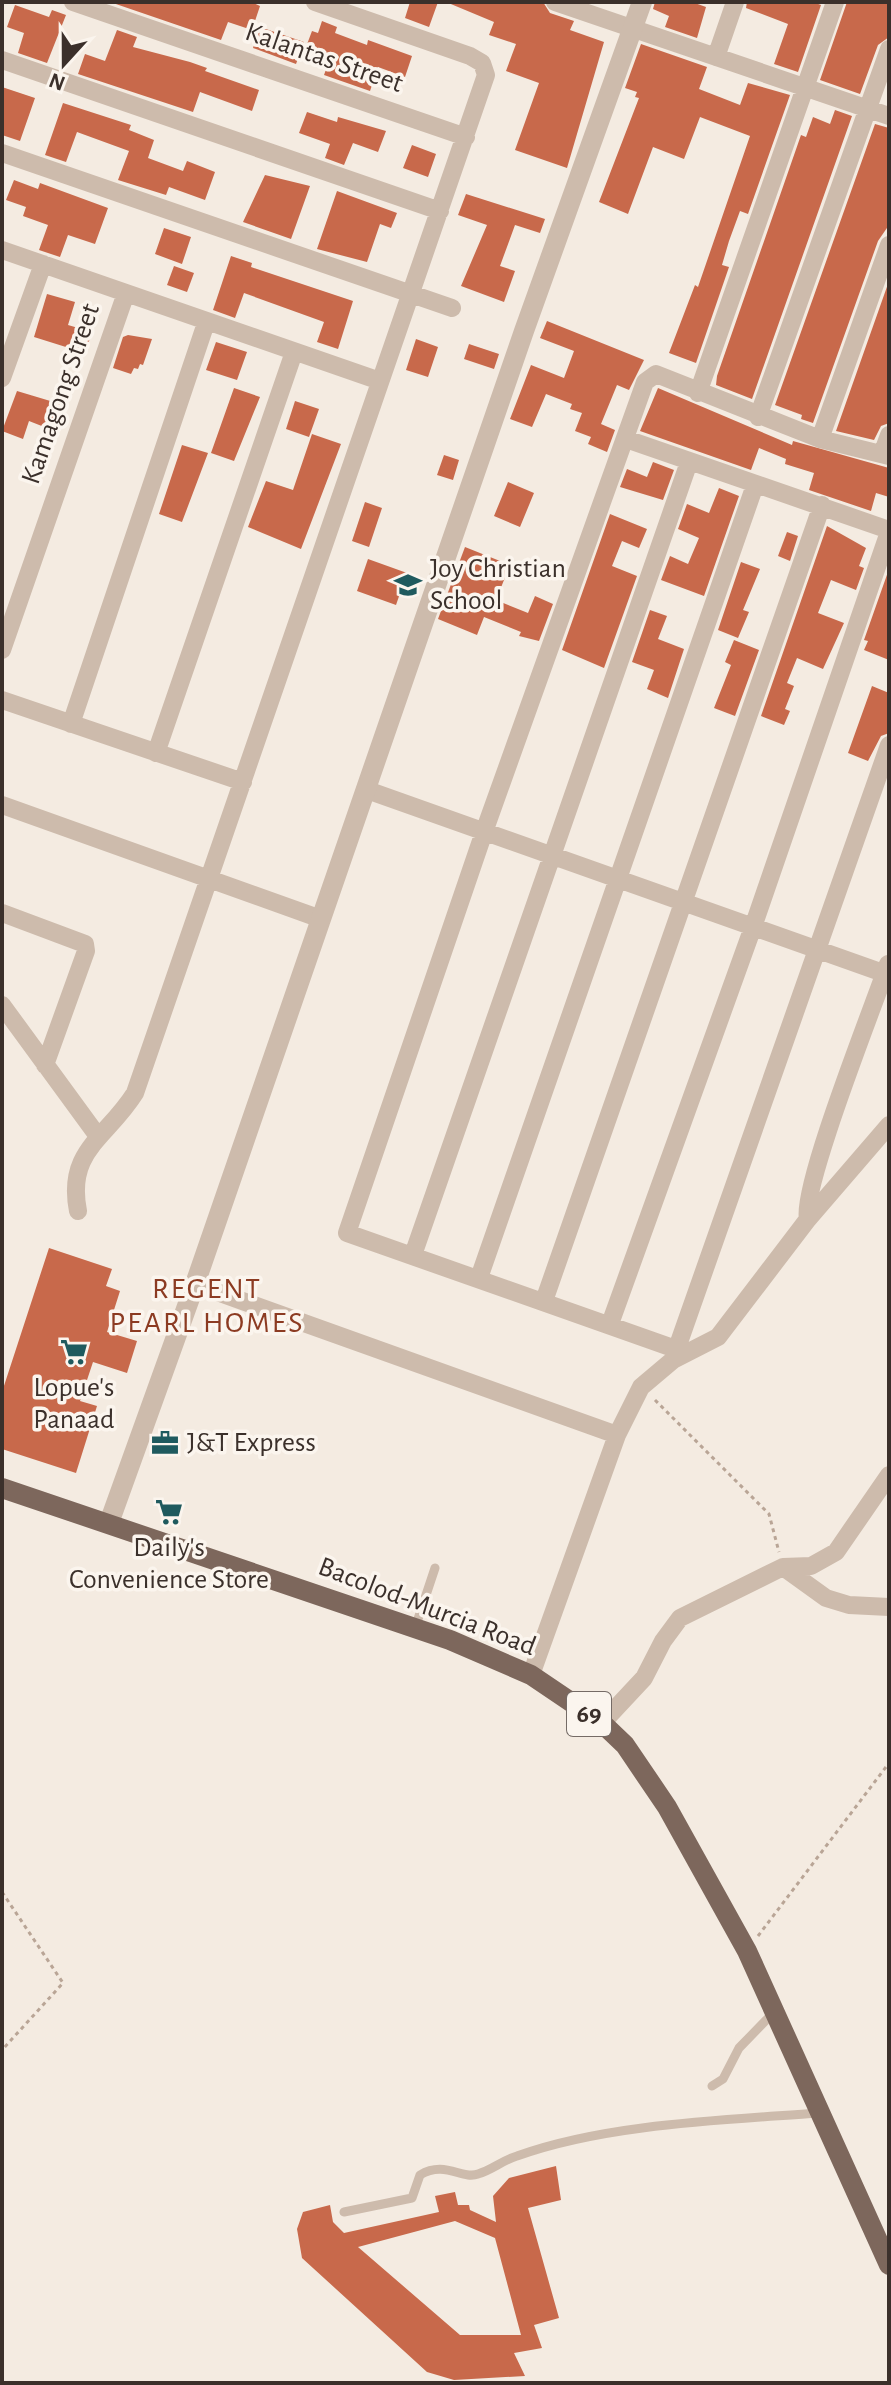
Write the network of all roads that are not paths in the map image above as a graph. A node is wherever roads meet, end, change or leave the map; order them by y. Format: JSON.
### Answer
{"nodes":[{"id":1,"x":73,"y":2,"type":"edge"},
{"id":2,"x":315,"y":2,"type":"edge"},
{"id":3,"x":555,"y":2,"type":"edge"},
{"id":4,"x":642,"y":2,"type":"edge"},
{"id":5,"x":735,"y":2,"type":"edge"},
{"id":6,"x":835,"y":2,"type":"edge"},
{"id":7,"x":633,"y":29,"type":"junction"},
{"id":8,"x":889,"y":49,"type":"edge"},
{"id":9,"x":716,"y":57,"type":"junction"},
{"id":10,"x":2,"y":60,"type":"edge"},
{"id":11,"x":805,"y":88,"type":"junction"},
{"id":12,"x":868,"y":109,"type":"junction"},
{"id":13,"x":889,"y":116,"type":"edge"},
{"id":14,"x":466,"y":137,"type":"junction"},
{"id":15,"x":2,"y":153,"type":"edge"},
{"id":16,"x":440,"y":211,"type":"junction"},
{"id":17,"x":889,"y":245,"type":"edge"},
{"id":18,"x":2,"y":250,"type":"edge"},
{"id":19,"x":43,"y":264,"type":"junction"},
{"id":20,"x":126,"y":293,"type":"junction"},
{"id":21,"x":410,"y":295,"type":"junction"},
{"id":22,"x":452,"y":308,"type":"dead end"},
{"id":23,"x":206,"y":323,"type":"junction"},
{"id":24,"x":294,"y":352,"type":"junction"},
{"id":25,"x":2,"y":378,"type":"edge"},
{"id":26,"x":380,"y":381,"type":"junction"},
{"id":27,"x":698,"y":393,"type":"junction"},
{"id":28,"x":758,"y":417,"type":"junction"},
{"id":29,"x":889,"y":435,"type":"edge"},
{"id":30,"x":626,"y":439,"type":"junction"},
{"id":31,"x":820,"y":439,"type":"junction"},
{"id":32,"x":886,"y":455,"type":"edge"},
{"id":33,"x":689,"y":462,"type":"junction"},
{"id":34,"x":755,"y":485,"type":"junction"},
{"id":35,"x":822,"y":505,"type":"junction"},
{"id":36,"x":889,"y":531,"type":"edge"},
{"id":37,"x":2,"y":650,"type":"edge"},
{"id":38,"x":2,"y":700,"type":"edge"},
{"id":39,"x":71,"y":724,"type":"junction"},
{"id":40,"x":889,"y":745,"type":"edge"},
{"id":41,"x":156,"y":753,"type":"junction"},
{"id":42,"x":243,"y":782,"type":"junction"},
{"id":43,"x":367,"y":790,"type":"junction"},
{"id":44,"x":2,"y":805,"type":"edge"},
{"id":45,"x":484,"y":832,"type":"junction"},
{"id":46,"x":550,"y":857,"type":"junction"},
{"id":47,"x":212,"y":877,"type":"junction"},
{"id":48,"x":618,"y":880,"type":"junction"},
{"id":49,"x":685,"y":903,"type":"junction"},
{"id":50,"x":2,"y":913,"type":"edge"},
{"id":51,"x":321,"y":919,"type":"junction"},
{"id":52,"x":753,"y":927,"type":"junction"},
{"id":53,"x":817,"y":949,"type":"junction"},
{"id":54,"x":888,"y":970,"type":"edge"},
{"id":55,"x":2,"y":1005,"type":"edge"},
{"id":56,"x":45,"y":1065,"type":"junction"},
{"id":57,"x":889,"y":1125,"type":"edge"},
{"id":58,"x":97,"y":1135,"type":"junction"},
{"id":59,"x":78,"y":1211,"type":"dead end"},
{"id":60,"x":808,"y":1219,"type":"junction"},
{"id":61,"x":413,"y":1255,"type":"junction"},
{"id":62,"x":479,"y":1278,"type":"junction"},
{"id":63,"x":195,"y":1284,"type":"junction"},
{"id":64,"x":544,"y":1301,"type":"junction"},
{"id":65,"x":610,"y":1324,"type":"junction"},
{"id":66,"x":682,"y":1350,"type":"junction"},
{"id":67,"x":617,"y":1435,"type":"junction"},
{"id":68,"x":889,"y":1475,"type":"edge"},
{"id":69,"x":2,"y":1488,"type":"edge"},
{"id":70,"x":109,"y":1523,"type":"junction"},
{"id":71,"x":783,"y":1567,"type":"junction"},
{"id":72,"x":435,"y":1568,"type":"dead end"},
{"id":73,"x":889,"y":1607,"type":"edge"},
{"id":74,"x":415,"y":1628,"type":"junction"},
{"id":75,"x":531,"y":1675,"type":"junction"},
{"id":76,"x":602,"y":1723,"type":"junction"},
{"id":77,"x":774,"y":2012,"type":"junction"},
{"id":78,"x":712,"y":2086,"type":"dead end"},
{"id":79,"x":818,"y":2113,"type":"junction"},
{"id":80,"x":344,"y":2212,"type":"dead end"},
{"id":81,"x":889,"y":2265,"type":"edge"}],
"edges":[{"from":1,"to":14,"type":"street","name":"Kalantas Street"},
{"from":2,"to":14,"type":"street"},
{"from":3,"to":7,"type":"street"},
{"from":4,"to":7,"type":"street"},
{"from":5,"to":9,"type":"street"},
{"from":6,"to":11,"type":"street"},
{"from":7,"to":9,"type":"street"},
{"from":7,"to":43,"type":"street"},
{"from":8,"to":12,"type":"street"},
{"from":9,"to":11,"type":"street"},
{"from":10,"to":16,"type":"street"},
{"from":11,"to":12,"type":"street"},
{"from":11,"to":27,"type":"street"},
{"from":12,"to":13,"type":"street"},
{"from":12,"to":28,"type":"street"},
{"from":14,"to":16,"type":"street"},
{"from":15,"to":21,"type":"street"},
{"from":16,"to":21,"type":"street"},
{"from":17,"to":31,"type":"street"},
{"from":18,"to":19,"type":"street"},
{"from":19,"to":20,"type":"street"},
{"from":19,"to":25,"type":"street"},
{"from":20,"to":23,"type":"street"},
{"from":20,"to":37,"type":"street","name":"Kamagong Street"},
{"from":21,"to":22,"type":"street"},
{"from":21,"to":26,"type":"street"},
{"from":23,"to":24,"type":"street"},
{"from":23,"to":39,"type":"street"},
{"from":24,"to":26,"type":"street"},
{"from":24,"to":41,"type":"street"},
{"from":26,"to":42,"type":"street"},
{"from":27,"to":28,"type":"street"},
{"from":27,"to":30,"type":"street"},
{"from":28,"to":31,"type":"street"},
{"from":29,"to":32,"type":"street"},
{"from":30,"to":33,"type":"street"},
{"from":30,"to":45,"type":"street"},
{"from":31,"to":32,"type":"street"},
{"from":33,"to":34,"type":"street"},
{"from":33,"to":46,"type":"street"},
{"from":34,"to":35,"type":"street"},
{"from":34,"to":48,"type":"street"},
{"from":35,"to":36,"type":"street"},
{"from":35,"to":49,"type":"street"},
{"from":36,"to":52,"type":"street"},
{"from":38,"to":39,"type":"street"},
{"from":39,"to":41,"type":"street"},
{"from":40,"to":53,"type":"street"},
{"from":41,"to":42,"type":"street"},
{"from":42,"to":47,"type":"street"},
{"from":43,"to":45,"type":"street"},
{"from":43,"to":51,"type":"street"},
{"from":44,"to":47,"type":"street"},
{"from":45,"to":46,"type":"street"},
{"from":45,"to":61,"type":"street"},
{"from":46,"to":48,"type":"street"},
{"from":46,"to":61,"type":"street"},
{"from":47,"to":51,"type":"street"},
{"from":47,"to":58,"type":"street"},
{"from":48,"to":49,"type":"street"},
{"from":48,"to":62,"type":"street"},
{"from":49,"to":52,"type":"street"},
{"from":49,"to":64,"type":"street"},
{"from":50,"to":56,"type":"street"},
{"from":51,"to":63,"type":"street"},
{"from":52,"to":53,"type":"street"},
{"from":52,"to":65,"type":"street"},
{"from":53,"to":54,"type":"street"},
{"from":53,"to":66,"type":"street"},
{"from":54,"to":60,"type":"street"},
{"from":55,"to":56,"type":"street"},
{"from":56,"to":58,"type":"street"},
{"from":57,"to":60,"type":"street"},
{"from":58,"to":59,"type":"street"},
{"from":60,"to":66,"type":"street"},
{"from":61,"to":62,"type":"street"},
{"from":62,"to":64,"type":"street"},
{"from":63,"to":67,"type":"street"},
{"from":63,"to":70,"type":"street"},
{"from":64,"to":65,"type":"street"},
{"from":65,"to":66,"type":"street"},
{"from":66,"to":67,"type":"street"},
{"from":67,"to":75,"type":"street"},
{"from":68,"to":71,"type":"street"},
{"from":69,"to":70,"type":"main road","name":"Bacolod-Murcia Road","number":"69"},
{"from":70,"to":74,"type":"main road","name":"Bacolod-Murcia Road","number":"69"},
{"from":71,"to":73,"type":"street"},
{"from":71,"to":76,"type":"street"},
{"from":72,"to":74,"type":"lane"},
{"from":74,"to":75,"type":"main road","name":"Bacolod-Murcia Road","number":"69"},
{"from":75,"to":76,"type":"main road","name":"Bacolod-Murcia Road","number":"69"},
{"from":76,"to":77,"type":"main road","name":"Bacolod-Murcia Road","number":"69"},
{"from":77,"to":78,"type":"lane"},
{"from":77,"to":79,"type":"main road","name":"Bacolod-Murcia Road","number":"69"},
{"from":79,"to":80,"type":"lane"},
{"from":79,"to":81,"type":"main road","name":"Bacolod-Murcia Road","number":"69"}]}
